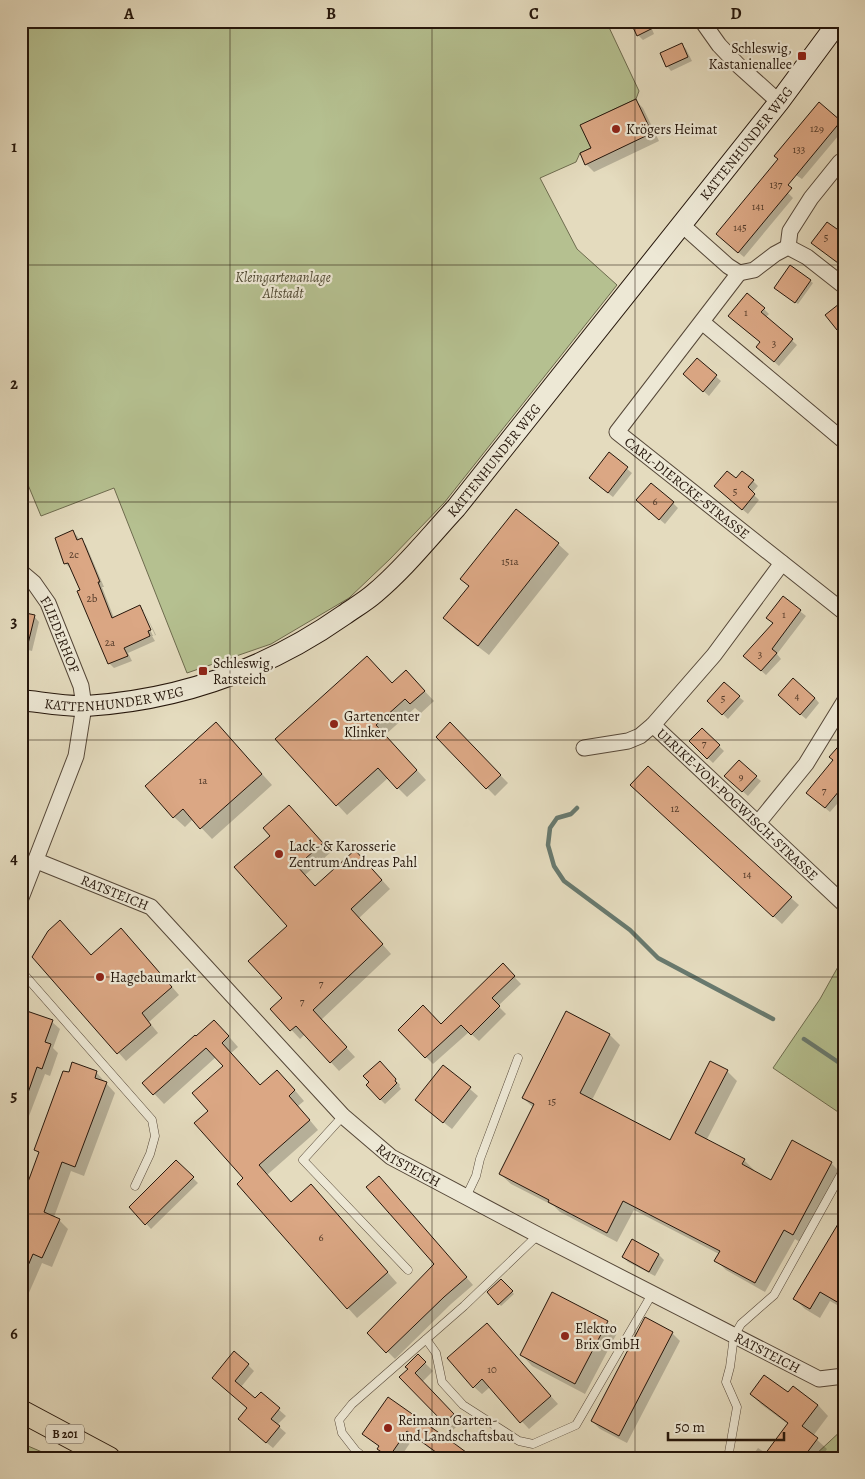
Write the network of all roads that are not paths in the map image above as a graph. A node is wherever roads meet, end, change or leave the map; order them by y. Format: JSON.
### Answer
{"nodes":[{"id":1,"x":702,"y":21,"type":"edge"},
{"id":2,"x":839,"y":27,"type":"edge"},
{"id":3,"x":779,"y":102,"type":"junction"},
{"id":4,"x":840,"y":162,"type":"dead end"},
{"id":5,"x":681,"y":224,"type":"junction"},
{"id":6,"x":788,"y":247,"type":"junction"},
{"id":7,"x":739,"y":274,"type":"junction"},
{"id":8,"x":844,"y":286,"type":"edge"},
{"id":9,"x":702,"y":322,"type":"junction"},
{"id":10,"x":844,"y":441,"type":"edge"},
{"id":11,"x":782,"y":563,"type":"junction"},
{"id":12,"x":21,"y":572,"type":"edge"},
{"id":13,"x":844,"y":612,"type":"edge"},
{"id":14,"x":21,"y":700,"type":"edge"},
{"id":15,"x":844,"y":702,"type":"edge"},
{"id":16,"x":84,"y":706,"type":"junction"},
{"id":17,"x":652,"y":725,"type":"junction"},
{"id":18,"x":584,"y":748,"type":"dead end"},
{"id":19,"x":758,"y":823,"type":"junction"},
{"id":20,"x":36,"y":861,"type":"junction"},
{"id":21,"x":21,"y":898,"type":"edge"},
{"id":22,"x":844,"y":904,"type":"edge"},
{"id":23,"x":21,"y":971,"type":"edge"},
{"id":24,"x":518,"y":1058,"type":"dead end"},
{"id":25,"x":342,"y":1116,"type":"junction"},
{"id":26,"x":843,"y":1166,"type":"edge"},
{"id":27,"x":135,"y":1186,"type":"dead end"},
{"id":28,"x":466,"y":1197,"type":"junction"},
{"id":29,"x":538,"y":1235,"type":"junction"},
{"id":30,"x":408,"y":1270,"type":"dead end"},
{"id":31,"x":652,"y":1294,"type":"junction"},
{"id":32,"x":734,"y":1336,"type":"junction"},
{"id":33,"x":426,"y":1339,"type":"junction"},
{"id":34,"x":844,"y":1376,"type":"edge"},
{"id":35,"x":21,"y":1411,"type":"edge"},
{"id":36,"x":109,"y":1458,"type":"edge"},
{"id":37,"x":365,"y":1458,"type":"edge"},
{"id":38,"x":728,"y":1458,"type":"edge"}],
"edges":[{"from":1,"to":3,"type":"street"},
{"from":2,"to":3,"type":"street","name":"KATTENHUNDER WEG"},
{"from":3,"to":5,"type":"street","name":"KATTENHUNDER WEG"},
{"from":4,"to":6,"type":"street"},
{"from":5,"to":7,"type":"street"},
{"from":5,"to":16,"type":"street","name":"KATTENHUNDER WEG"},
{"from":6,"to":7,"type":"street"},
{"from":6,"to":8,"type":"street"},
{"from":7,"to":9,"type":"street","name":"CARL-DIERCKE-STRASSE"},
{"from":9,"to":10,"type":"street"},
{"from":9,"to":11,"type":"street","name":"CARL-DIERCKE-STRASSE"},
{"from":11,"to":13,"type":"street","name":"CARL-DIERCKE-STRASSE"},
{"from":11,"to":17,"type":"street","name":"ULRIKE-VON-POGWISCH-STRASSE"},
{"from":12,"to":16,"type":"street","name":"FLIEDERHOF"},
{"from":14,"to":16,"type":"street","name":"KATTENHUNDER WEG"},
{"from":15,"to":19,"type":"street"},
{"from":16,"to":20,"type":"street"},
{"from":17,"to":18,"type":"street","name":"ULRIKE-VON-POGWISCH-STRASSE"},
{"from":17,"to":19,"type":"street","name":"ULRIKE-VON-POGWISCH-STRASSE"},
{"from":19,"to":22,"type":"street","name":"ULRIKE-VON-POGWISCH-STRASSE"},
{"from":20,"to":21,"type":"street"},
{"from":20,"to":25,"type":"street","name":"RATSTEICH"},
{"from":23,"to":27,"type":"lane"},
{"from":24,"to":28,"type":"lane"},
{"from":25,"to":28,"type":"street","name":"RATSTEICH"},
{"from":25,"to":30,"type":"lane"},
{"from":26,"to":32,"type":"lane"},
{"from":28,"to":29,"type":"street","name":"RATSTEICH"},
{"from":29,"to":31,"type":"street","name":"RATSTEICH"},
{"from":29,"to":33,"type":"lane"},
{"from":31,"to":32,"type":"street","name":"RATSTEICH"},
{"from":31,"to":33,"type":"lane"},
{"from":32,"to":34,"type":"street","name":"RATSTEICH"},
{"from":32,"to":38,"type":"lane"},
{"from":33,"to":37,"type":"lane"},
{"from":35,"to":36,"type":"main road","number":"B 201"}]}
